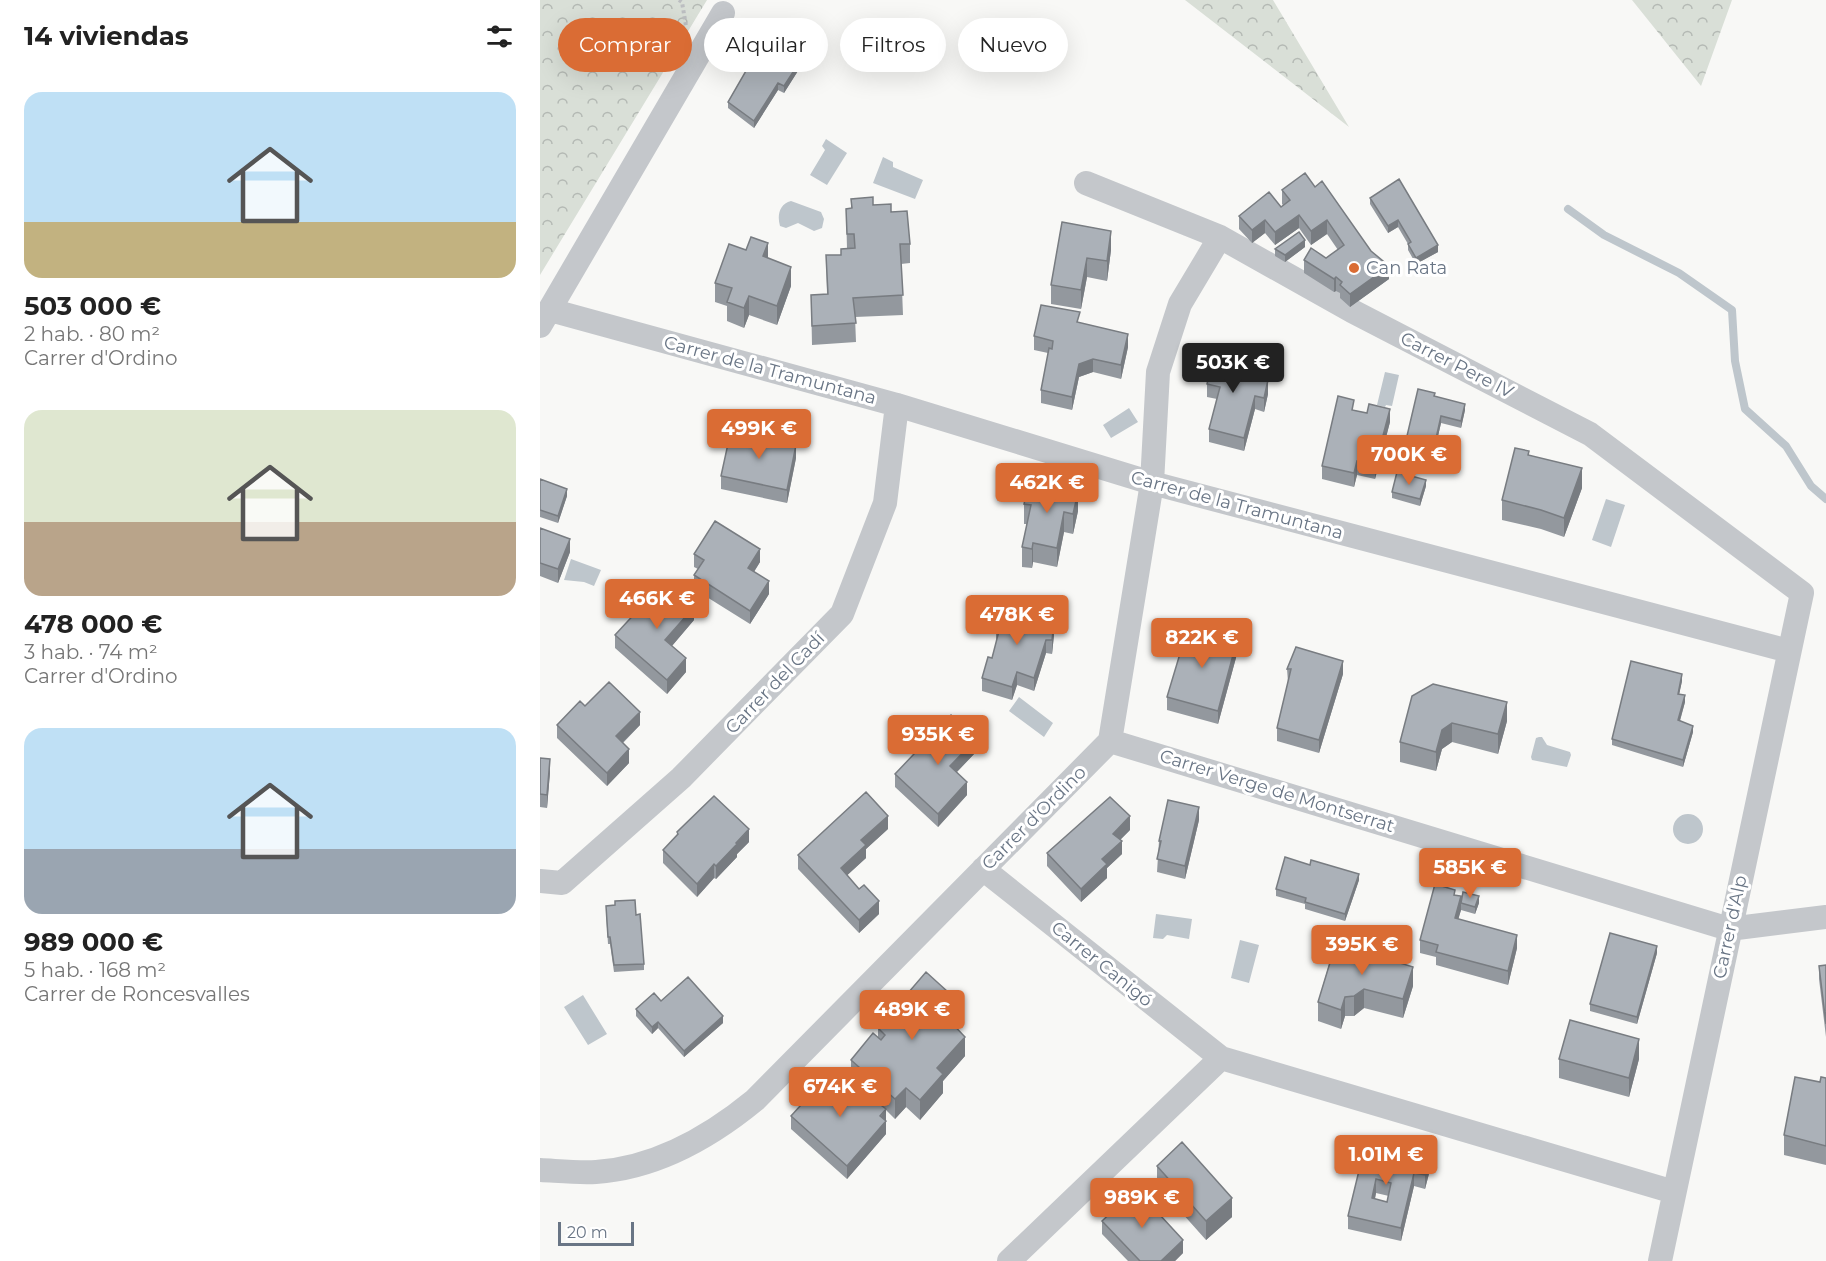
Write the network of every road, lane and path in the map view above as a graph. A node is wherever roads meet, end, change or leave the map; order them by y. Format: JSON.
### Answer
{"nodes":[{"id":1,"x":723,"y":13,"type":"dead end"},
{"id":2,"x":1086,"y":183,"type":"dead end"},
{"id":3,"x":1220,"y":237,"type":"junction"},
{"id":4,"x":545,"y":318,"type":"edge"},
{"id":5,"x":897,"y":405,"type":"junction"},
{"id":6,"x":1152,"y":483,"type":"junction"},
{"id":7,"x":1802,"y":593,"type":"joint"},
{"id":8,"x":1789,"y":651,"type":"junction"},
{"id":9,"x":1110,"y":741,"type":"junction"},
{"id":10,"x":983,"y":869,"type":"junction"},
{"id":11,"x":540,"y":881,"type":"edge"},
{"id":12,"x":1826,"y":917,"type":"edge"},
{"id":13,"x":1730,"y":929,"type":"junction"},
{"id":14,"x":1221,"y":1058,"type":"junction"},
{"id":15,"x":540,"y":1170,"type":"edge"},
{"id":16,"x":1674,"y":1192,"type":"junction"},
{"id":17,"x":1009,"y":1261,"type":"edge"},
{"id":18,"x":1660,"y":1261,"type":"edge"}],
"edges":[{"from":1,"to":4,"type":"street"},
{"from":2,"to":3,"type":"street","name":"Carrer Pere IV"},
{"from":3,"to":6,"type":"street"},
{"from":3,"to":7,"type":"street","name":"Carrer Pere IV"},
{"from":4,"to":5,"type":"street","name":"Carrer de la Tramuntana"},
{"from":5,"to":6,"type":"street","name":"Carrer de la Tramuntana"},
{"from":5,"to":11,"type":"street","name":"Carrer del Cadí"},
{"from":6,"to":8,"type":"street","name":"Carrer de la Tramuntana"},
{"from":6,"to":9,"type":"street"},
{"from":7,"to":8,"type":"street","name":"Carrer d'Alp"},
{"from":8,"to":13,"type":"street","name":"Carrer d'Alp"},
{"from":9,"to":10,"type":"street","name":"Carrer d'Ordino"},
{"from":9,"to":13,"type":"street","name":"Carrer Verge de Montserrat"},
{"from":10,"to":14,"type":"street","name":"Carrer Canigó"},
{"from":10,"to":15,"type":"street","name":"Carrer d'Ordino"},
{"from":12,"to":13,"type":"street","name":"Carrer Verge de Montserrat"},
{"from":13,"to":16,"type":"street","name":"Carrer d'Alp"},
{"from":14,"to":16,"type":"street"},
{"from":14,"to":17,"type":"street"},
{"from":16,"to":18,"type":"street","name":"Carrer d'Alp"}]}
